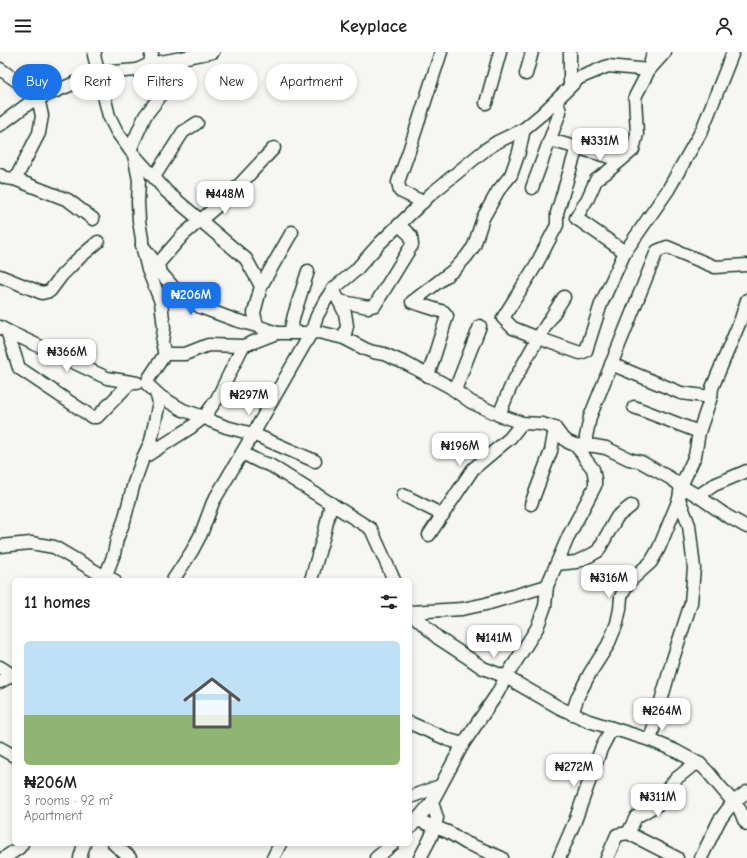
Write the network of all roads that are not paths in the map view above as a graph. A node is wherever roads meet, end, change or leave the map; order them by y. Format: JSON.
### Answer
{"nodes":[{"id":1,"x":95,"y":52,"type":"edge"},
{"id":2,"x":213,"y":52,"type":"edge"},
{"id":3,"x":441,"y":52,"type":"edge"},
{"id":4,"x":500,"y":52,"type":"edge"},
{"id":5,"x":532,"y":52,"type":"edge"},
{"id":6,"x":570,"y":52,"type":"edge"},
{"id":7,"x":653,"y":52,"type":"edge"},
{"id":8,"x":665,"y":52,"type":"edge"},
{"id":9,"x":733,"y":52,"type":"edge"},
{"id":10,"x":151,"y":58,"type":"edge"},
{"id":11,"x":97,"y":64,"type":"edge"},
{"id":12,"x":0,"y":69,"type":"edge"},
{"id":13,"x":649,"y":70,"type":"junction"},
{"id":14,"x":125,"y":71,"type":"edge"},
{"id":15,"x":526,"y":74,"type":"dead end"},
{"id":16,"x":12,"y":78,"type":"edge"},
{"id":17,"x":570,"y":86,"type":"junction"},
{"id":18,"x":35,"y":100,"type":"edge"},
{"id":19,"x":38,"y":100,"type":"edge"},
{"id":20,"x":105,"y":100,"type":"edge"},
{"id":21,"x":557,"y":100,"type":"junction"},
{"id":22,"x":486,"y":103,"type":"dead end"},
{"id":23,"x":198,"y":122,"type":"dead end"},
{"id":24,"x":0,"y":125,"type":"edge"},
{"id":25,"x":524,"y":129,"type":"junction"},
{"id":26,"x":550,"y":140,"type":"junction"},
{"id":27,"x":578,"y":147,"type":"junction"},
{"id":28,"x":274,"y":148,"type":"dead end"},
{"id":29,"x":132,"y":153,"type":"junction"},
{"id":30,"x":620,"y":160,"type":"junction"},
{"id":31,"x":154,"y":177,"type":"junction"},
{"id":32,"x":5,"y":178,"type":"edge"},
{"id":33,"x":532,"y":188,"type":"dead end"},
{"id":34,"x":423,"y":202,"type":"junction"},
{"id":35,"x":93,"y":219,"type":"dead end"},
{"id":36,"x":200,"y":221,"type":"junction"},
{"id":37,"x":399,"y":225,"type":"junction"},
{"id":38,"x":292,"y":232,"type":"dead end"},
{"id":39,"x":98,"y":242,"type":"dead end"},
{"id":40,"x":142,"y":245,"type":"junction"},
{"id":41,"x":625,"y":252,"type":"junction"},
{"id":42,"x":747,"y":264,"type":"edge"},
{"id":43,"x":157,"y":265,"type":"junction"},
{"id":44,"x":747,"y":268,"type":"edge"},
{"id":45,"x":308,"y":271,"type":"dead end"},
{"id":46,"x":0,"y":276,"type":"edge"},
{"id":47,"x":261,"y":286,"type":"junction"},
{"id":48,"x":333,"y":289,"type":"junction"},
{"id":49,"x":564,"y":297,"type":"dead end"},
{"id":50,"x":747,"y":300,"type":"edge"},
{"id":51,"x":339,"y":301,"type":"junction"},
{"id":52,"x":257,"y":326,"type":"junction"},
{"id":53,"x":480,"y":326,"type":"dead end"},
{"id":54,"x":4,"y":329,"type":"edge"},
{"id":55,"x":290,"y":332,"type":"junction"},
{"id":56,"x":277,"y":333,"type":"junction"},
{"id":57,"x":311,"y":333,"type":"junction"},
{"id":58,"x":344,"y":338,"type":"junction"},
{"id":59,"x":538,"y":338,"type":"junction"},
{"id":60,"x":243,"y":346,"type":"junction"},
{"id":61,"x":165,"y":354,"type":"junction"},
{"id":62,"x":611,"y":364,"type":"junction"},
{"id":63,"x":428,"y":376,"type":"junction"},
{"id":64,"x":130,"y":382,"type":"junction"},
{"id":65,"x":147,"y":384,"type":"junction"},
{"id":66,"x":455,"y":390,"type":"junction"},
{"id":67,"x":156,"y":393,"type":"junction"},
{"id":68,"x":711,"y":397,"type":"junction"},
{"id":69,"x":634,"y":407,"type":"dead end"},
{"id":70,"x":499,"y":415,"type":"junction"},
{"id":71,"x":204,"y":417,"type":"junction"},
{"id":72,"x":522,"y":423,"type":"junction"},
{"id":73,"x":554,"y":428,"type":"junction"},
{"id":74,"x":699,"y":432,"type":"junction"},
{"id":75,"x":253,"y":434,"type":"junction"},
{"id":76,"x":580,"y":445,"type":"junction"},
{"id":77,"x":242,"y":453,"type":"junction"},
{"id":78,"x":143,"y":458,"type":"junction"},
{"id":79,"x":315,"y":461,"type":"dead end"},
{"id":80,"x":747,"y":471,"type":"edge"},
{"id":81,"x":681,"y":486,"type":"junction"},
{"id":82,"x":403,"y":495,"type":"dead end"},
{"id":83,"x":698,"y":496,"type":"junction"},
{"id":84,"x":679,"y":499,"type":"junction"},
{"id":85,"x":331,"y":503,"type":"junction"},
{"id":86,"x":531,"y":504,"type":"dead end"},
{"id":87,"x":631,"y":506,"type":"dead end"},
{"id":88,"x":443,"y":515,"type":"junction"},
{"id":89,"x":747,"y":527,"type":"edge"},
{"id":90,"x":429,"y":535,"type":"dead end"},
{"id":91,"x":0,"y":546,"type":"edge"},
{"id":92,"x":557,"y":564,"type":"junction"},
{"id":93,"x":106,"y":578,"type":"edge"},
{"id":94,"x":108,"y":578,"type":"edge"},
{"id":95,"x":174,"y":578,"type":"edge"},
{"id":96,"x":312,"y":578,"type":"edge"},
{"id":97,"x":393,"y":578,"type":"edge"},
{"id":98,"x":548,"y":586,"type":"junction"},
{"id":99,"x":412,"y":612,"type":"edge"},
{"id":100,"x":412,"y":614,"type":"edge"},
{"id":101,"x":0,"y":667,"type":"edge"},
{"id":102,"x":12,"y":674,"type":"edge"},
{"id":103,"x":12,"y":676,"type":"edge"},
{"id":104,"x":506,"y":677,"type":"junction"},
{"id":105,"x":0,"y":682,"type":"edge"},
{"id":106,"x":572,"y":714,"type":"junction"},
{"id":107,"x":412,"y":723,"type":"edge"},
{"id":108,"x":612,"y":728,"type":"junction"},
{"id":109,"x":650,"y":740,"type":"junction"},
{"id":110,"x":463,"y":744,"type":"junction"},
{"id":111,"x":0,"y":748,"type":"edge"},
{"id":112,"x":12,"y":755,"type":"edge"},
{"id":113,"x":700,"y":764,"type":"junction"},
{"id":114,"x":440,"y":786,"type":"junction"},
{"id":115,"x":747,"y":792,"type":"edge"},
{"id":116,"x":412,"y":796,"type":"edge"},
{"id":117,"x":432,"y":802,"type":"junction"},
{"id":118,"x":733,"y":802,"type":"junction"},
{"id":119,"x":413,"y":822,"type":"edge"},
{"id":120,"x":747,"y":824,"type":"edge"},
{"id":121,"x":435,"y":826,"type":"junction"},
{"id":122,"x":628,"y":833,"type":"junction"},
{"id":123,"x":20,"y":846,"type":"edge"},
{"id":124,"x":83,"y":846,"type":"edge"},
{"id":125,"x":116,"y":846,"type":"edge"},
{"id":126,"x":279,"y":846,"type":"edge"},
{"id":127,"x":391,"y":846,"type":"edge"},
{"id":128,"x":4,"y":858,"type":"edge"},
{"id":129,"x":80,"y":858,"type":"edge"},
{"id":130,"x":130,"y":858,"type":"edge"},
{"id":131,"x":273,"y":858,"type":"edge"},
{"id":132,"x":376,"y":858,"type":"edge"},
{"id":133,"x":420,"y":858,"type":"edge"},
{"id":134,"x":502,"y":858,"type":"edge"},
{"id":135,"x":559,"y":858,"type":"edge"},
{"id":136,"x":607,"y":858,"type":"edge"},
{"id":137,"x":677,"y":858,"type":"edge"},
{"id":138,"x":701,"y":858,"type":"edge"}],
"edges":[{"from":1,"to":11,"type":"street"},
{"from":2,"to":10,"type":"street"},
{"from":3,"to":34,"type":"street"},
{"from":4,"to":22,"type":"street"},
{"from":5,"to":15,"type":"street"},
{"from":6,"to":17,"type":"street"},
{"from":7,"to":13,"type":"street"},
{"from":8,"to":13,"type":"street"},
{"from":9,"to":41,"type":"street"},
{"from":10,"to":14,"type":"street"},
{"from":10,"to":29,"type":"street"},
{"from":12,"to":16,"type":"street"},
{"from":13,"to":17,"type":"street"},
{"from":13,"to":30,"type":"street"},
{"from":17,"to":21,"type":"street"},
{"from":18,"to":24,"type":"street"},
{"from":19,"to":32,"type":"street"},
{"from":20,"to":29,"type":"street"},
{"from":21,"to":25,"type":"street"},
{"from":21,"to":26,"type":"street"},
{"from":23,"to":31,"type":"street"},
{"from":25,"to":34,"type":"street"},
{"from":25,"to":63,"type":"street"},
{"from":26,"to":27,"type":"street"},
{"from":26,"to":33,"type":"street"},
{"from":27,"to":30,"type":"street"},
{"from":27,"to":59,"type":"street"},
{"from":28,"to":36,"type":"street"},
{"from":29,"to":31,"type":"street"},
{"from":29,"to":40,"type":"street"},
{"from":30,"to":41,"type":"street"},
{"from":31,"to":36,"type":"street"},
{"from":32,"to":35,"type":"street"},
{"from":34,"to":37,"type":"street"},
{"from":36,"to":43,"type":"street"},
{"from":36,"to":47,"type":"street"},
{"from":37,"to":48,"type":"street"},
{"from":37,"to":51,"type":"street"},
{"from":38,"to":47,"type":"street"},
{"from":39,"to":46,"type":"street"},
{"from":40,"to":43,"type":"street"},
{"from":40,"to":61,"type":"street"},
{"from":41,"to":59,"type":"street"},
{"from":42,"to":44,"type":"street"},
{"from":42,"to":62,"type":"street"},
{"from":43,"to":52,"type":"street"},
{"from":45,"to":55,"type":"street"},
{"from":47,"to":52,"type":"street"},
{"from":48,"to":51,"type":"street"},
{"from":48,"to":57,"type":"street"},
{"from":49,"to":59,"type":"street"},
{"from":50,"to":68,"type":"street"},
{"from":51,"to":58,"type":"street"},
{"from":52,"to":56,"type":"street"},
{"from":53,"to":66,"type":"street"},
{"from":54,"to":64,"type":"street"},
{"from":54,"to":64,"type":"street"},
{"from":55,"to":56,"type":"street"},
{"from":55,"to":57,"type":"street"},
{"from":56,"to":60,"type":"street"},
{"from":57,"to":58,"type":"street"},
{"from":57,"to":75,"type":"street"},
{"from":58,"to":63,"type":"street"},
{"from":59,"to":70,"type":"street"},
{"from":60,"to":61,"type":"street"},
{"from":60,"to":71,"type":"street"},
{"from":61,"to":65,"type":"street"},
{"from":62,"to":68,"type":"street"},
{"from":62,"to":76,"type":"street"},
{"from":63,"to":66,"type":"street"},
{"from":64,"to":65,"type":"street"},
{"from":65,"to":67,"type":"street"},
{"from":66,"to":70,"type":"street"},
{"from":67,"to":71,"type":"street"},
{"from":67,"to":78,"type":"street"},
{"from":68,"to":74,"type":"street"},
{"from":69,"to":74,"type":"street"},
{"from":70,"to":72,"type":"street"},
{"from":71,"to":75,"type":"street"},
{"from":71,"to":78,"type":"street"},
{"from":72,"to":73,"type":"street"},
{"from":72,"to":88,"type":"street"},
{"from":73,"to":76,"type":"street"},
{"from":73,"to":86,"type":"street"},
{"from":74,"to":81,"type":"street"},
{"from":75,"to":77,"type":"street"},
{"from":75,"to":79,"type":"street"},
{"from":76,"to":81,"type":"street"},
{"from":76,"to":92,"type":"street"},
{"from":77,"to":85,"type":"street"},
{"from":77,"to":95,"type":"street"},
{"from":78,"to":94,"type":"street"},
{"from":80,"to":83,"type":"street"},
{"from":81,"to":83,"type":"street"},
{"from":81,"to":84,"type":"street"},
{"from":82,"to":88,"type":"street"},
{"from":83,"to":89,"type":"street"},
{"from":84,"to":106,"type":"street"},
{"from":84,"to":109,"type":"street"},
{"from":85,"to":96,"type":"street"},
{"from":85,"to":97,"type":"street"},
{"from":87,"to":92,"type":"street"},
{"from":88,"to":90,"type":"street"},
{"from":91,"to":93,"type":"street"},
{"from":92,"to":98,"type":"street"},
{"from":98,"to":99,"type":"street"},
{"from":98,"to":104,"type":"street"},
{"from":100,"to":104,"type":"street"},
{"from":101,"to":102,"type":"street"},
{"from":103,"to":105,"type":"street"},
{"from":104,"to":106,"type":"street"},
{"from":104,"to":110,"type":"street"},
{"from":106,"to":108,"type":"street"},
{"from":107,"to":110,"type":"street"},
{"from":108,"to":109,"type":"street"},
{"from":108,"to":135,"type":"street"},
{"from":109,"to":113,"type":"street"},
{"from":110,"to":114,"type":"street"},
{"from":111,"to":112,"type":"street"},
{"from":113,"to":118,"type":"street"},
{"from":113,"to":122,"type":"street"},
{"from":114,"to":116,"type":"street"},
{"from":114,"to":117,"type":"street"},
{"from":115,"to":118,"type":"street"},
{"from":117,"to":119,"type":"street"},
{"from":117,"to":121,"type":"street"},
{"from":118,"to":120,"type":"street"},
{"from":118,"to":138,"type":"street"},
{"from":119,"to":121,"type":"street"},
{"from":121,"to":133,"type":"street"},
{"from":121,"to":134,"type":"street"},
{"from":122,"to":136,"type":"street"},
{"from":122,"to":137,"type":"street"},
{"from":123,"to":128,"type":"street"},
{"from":124,"to":129,"type":"street"},
{"from":125,"to":130,"type":"street"},
{"from":126,"to":131,"type":"street"},
{"from":127,"to":132,"type":"street"}]}
